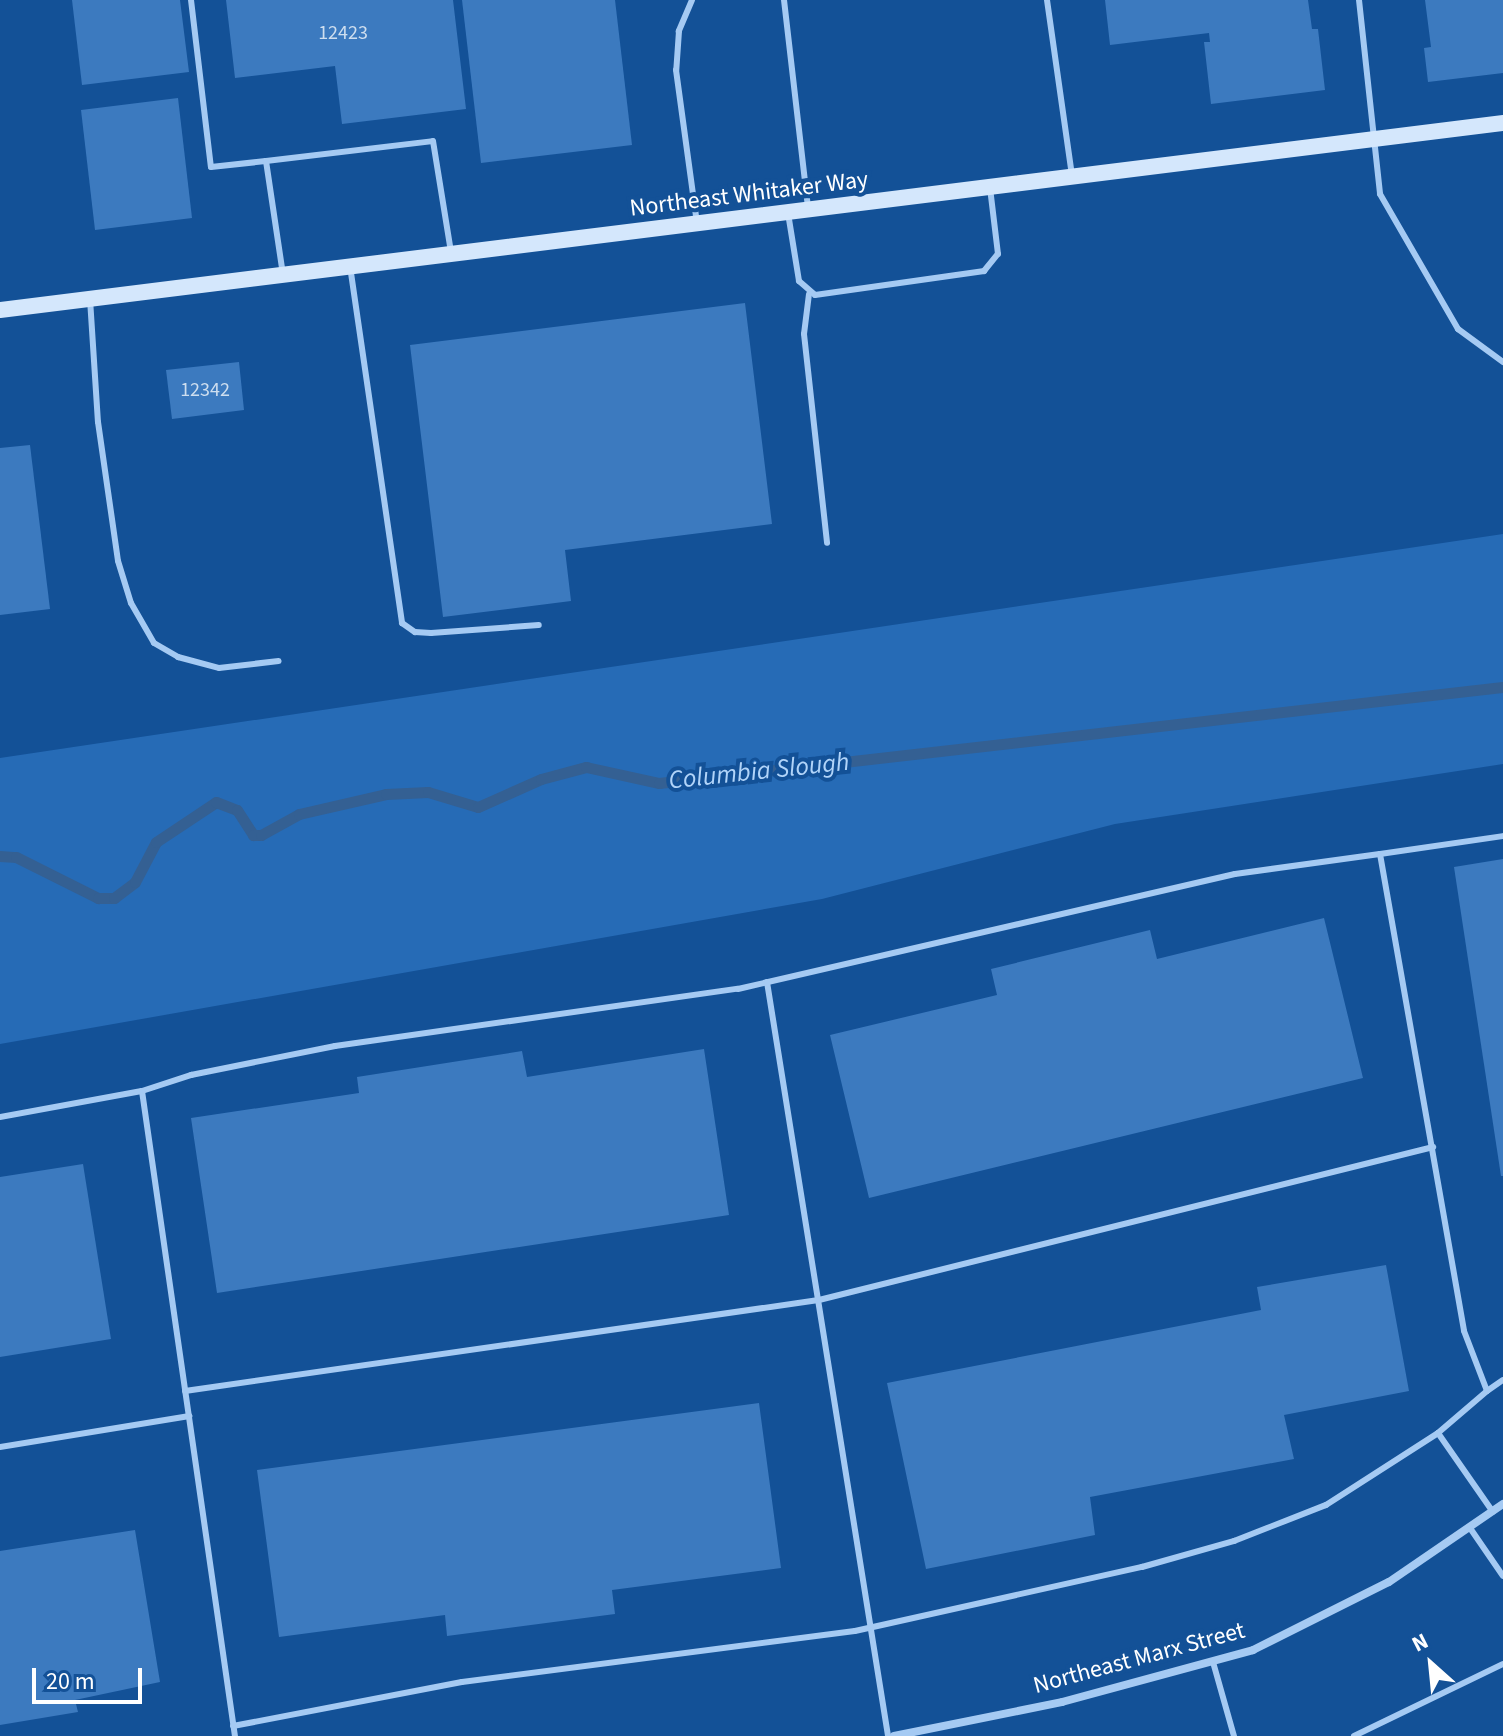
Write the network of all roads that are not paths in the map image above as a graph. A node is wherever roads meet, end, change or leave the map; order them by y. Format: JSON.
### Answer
{"nodes":[{"id":1,"x":191,"y":0,"type":"edge"},
{"id":2,"x":692,"y":0,"type":"edge"},
{"id":3,"x":784,"y":0,"type":"edge"},
{"id":4,"x":1047,"y":0,"type":"edge"},
{"id":5,"x":1359,"y":0,"type":"edge"},
{"id":6,"x":1503,"y":123,"type":"edge"},
{"id":7,"x":1376,"y":139,"type":"junction"},
{"id":8,"x":266,"y":161,"type":"junction"},
{"id":9,"x":1073,"y":178,"type":"junction"},
{"id":10,"x":990,"y":188,"type":"junction"},
{"id":11,"x":809,"y":211,"type":"junction"},
{"id":12,"x":788,"y":213,"type":"junction"},
{"id":13,"x":697,"y":224,"type":"junction"},
{"id":14,"x":451,"y":253,"type":"junction"},
{"id":15,"x":350,"y":266,"type":"junction"},
{"id":16,"x":283,"y":275,"type":"junction"},
{"id":17,"x":809,"y":294,"type":"junction"},
{"id":18,"x":90,"y":299,"type":"junction"},
{"id":19,"x":0,"y":310,"type":"edge"},
{"id":20,"x":1503,"y":362,"type":"edge"},
{"id":21,"x":827,"y":543,"type":"dead end"},
{"id":22,"x":539,"y":625,"type":"dead end"},
{"id":23,"x":279,"y":661,"type":"dead end"},
{"id":24,"x":1503,"y":836,"type":"edge"},
{"id":25,"x":1380,"y":854,"type":"junction"},
{"id":26,"x":767,"y":982,"type":"junction"},
{"id":27,"x":142,"y":1091,"type":"junction"},
{"id":28,"x":0,"y":1117,"type":"edge"},
{"id":29,"x":1433,"y":1147,"type":"junction"},
{"id":30,"x":819,"y":1300,"type":"junction"},
{"id":31,"x":1503,"y":1380,"type":"edge"},
{"id":32,"x":185,"y":1391,"type":"junction"},
{"id":33,"x":1487,"y":1391,"type":"junction"},
{"id":34,"x":189,"y":1416,"type":"junction"},
{"id":35,"x":1438,"y":1433,"type":"junction"},
{"id":36,"x":0,"y":1447,"type":"edge"},
{"id":37,"x":1503,"y":1504,"type":"edge"},
{"id":38,"x":1493,"y":1512,"type":"junction"},
{"id":39,"x":1470,"y":1528,"type":"junction"},
{"id":40,"x":1503,"y":1576,"type":"edge"},
{"id":41,"x":872,"y":1627,"type":"junction"},
{"id":42,"x":1213,"y":1662,"type":"junction"},
{"id":43,"x":1503,"y":1664,"type":"edge"},
{"id":44,"x":233,"y":1726,"type":"junction"},
{"id":45,"x":235,"y":1736,"type":"edge"},
{"id":46,"x":891,"y":1736,"type":"edge"},
{"id":47,"x":1234,"y":1736,"type":"edge"},
{"id":48,"x":1354,"y":1736,"type":"edge"}],
"edges":[{"from":1,"to":8,"type":"lane"},
{"from":2,"to":13,"type":"lane"},
{"from":3,"to":11,"type":"lane"},
{"from":4,"to":9,"type":"lane"},
{"from":5,"to":7,"type":"lane"},
{"from":6,"to":7,"type":"street","name":"Northeast Whitaker Way"},
{"from":7,"to":9,"type":"street","name":"Northeast Whitaker Way"},
{"from":7,"to":20,"type":"lane"},
{"from":8,"to":14,"type":"lane"},
{"from":8,"to":16,"type":"lane"},
{"from":9,"to":10,"type":"street","name":"Northeast Whitaker Way"},
{"from":10,"to":11,"type":"street","name":"Northeast Whitaker Way"},
{"from":10,"to":17,"type":"lane"},
{"from":11,"to":12,"type":"street","name":"Northeast Whitaker Way"},
{"from":12,"to":13,"type":"street","name":"Northeast Whitaker Way"},
{"from":12,"to":17,"type":"lane"},
{"from":13,"to":14,"type":"street","name":"Northeast Whitaker Way"},
{"from":14,"to":15,"type":"street","name":"Northeast Whitaker Way"},
{"from":15,"to":16,"type":"street","name":"Northeast Whitaker Way"},
{"from":15,"to":22,"type":"lane"},
{"from":16,"to":18,"type":"street","name":"Northeast Whitaker Way"},
{"from":17,"to":21,"type":"lane"},
{"from":18,"to":19,"type":"street","name":"Northeast Whitaker Way"},
{"from":18,"to":23,"type":"lane"},
{"from":24,"to":25,"type":"lane"},
{"from":25,"to":26,"type":"lane"},
{"from":25,"to":29,"type":"lane"},
{"from":26,"to":27,"type":"lane"},
{"from":26,"to":30,"type":"lane"},
{"from":27,"to":28,"type":"lane"},
{"from":27,"to":32,"type":"lane"},
{"from":29,"to":30,"type":"lane"},
{"from":29,"to":33,"type":"lane"},
{"from":30,"to":32,"type":"lane"},
{"from":30,"to":41,"type":"lane"},
{"from":31,"to":33,"type":"lane"},
{"from":32,"to":34,"type":"lane"},
{"from":33,"to":35,"type":"lane"},
{"from":34,"to":36,"type":"lane"},
{"from":34,"to":44,"type":"lane"},
{"from":35,"to":38,"type":"lane"},
{"from":35,"to":41,"type":"lane"},
{"from":37,"to":38,"type":"street","name":"Northeast Marx Street"},
{"from":38,"to":39,"type":"street","name":"Northeast Marx Street"},
{"from":39,"to":40,"type":"lane"},
{"from":39,"to":42,"type":"street","name":"Northeast Marx Street"},
{"from":41,"to":44,"type":"lane"},
{"from":41,"to":46,"type":"lane"},
{"from":42,"to":46,"type":"street","name":"Northeast Marx Street"},
{"from":42,"to":47,"type":"lane"},
{"from":43,"to":48,"type":"lane"},
{"from":44,"to":45,"type":"lane"}]}
